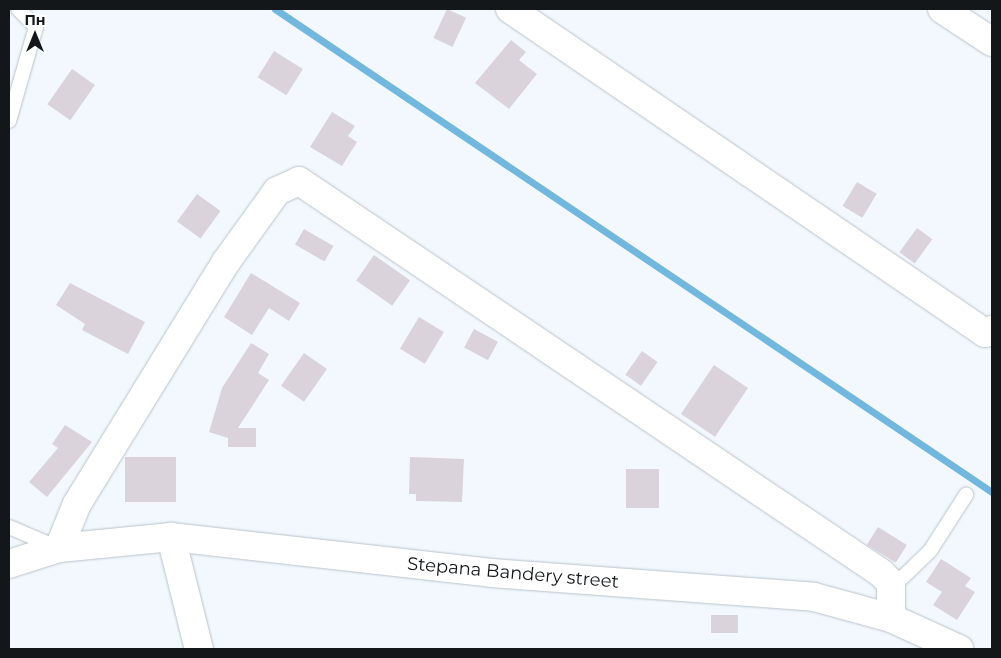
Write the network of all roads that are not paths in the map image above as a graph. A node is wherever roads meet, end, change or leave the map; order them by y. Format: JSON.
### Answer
{"nodes":[{"id":1,"x":18,"y":9,"type":"edge"},
{"id":2,"x":510,"y":9,"type":"edge"},
{"id":3,"x":942,"y":9,"type":"edge"},
{"id":4,"x":992,"y":42,"type":"edge"},
{"id":5,"x":9,"y":120,"type":"edge"},
{"id":6,"x":992,"y":330,"type":"edge"},
{"id":7,"x":966,"y":495,"type":"dead end"},
{"id":8,"x":9,"y":527,"type":"edge"},
{"id":9,"x":171,"y":536,"type":"junction"},
{"id":10,"x":59,"y":548,"type":"junction"},
{"id":11,"x":9,"y":564,"type":"edge"},
{"id":12,"x":891,"y":583,"type":"junction"},
{"id":13,"x":892,"y":618,"type":"junction"},
{"id":14,"x":199,"y":649,"type":"edge"},
{"id":15,"x":959,"y":649,"type":"edge"}],
"edges":[{"from":1,"to":5,"type":"lane"},
{"from":2,"to":6,"type":"street"},
{"from":3,"to":4,"type":"street"},
{"from":7,"to":12,"type":"lane"},
{"from":8,"to":10,"type":"lane"},
{"from":9,"to":10,"type":"street","name":"Stepana Bandery street"},
{"from":9,"to":13,"type":"street","name":"Stepana Bandery street"},
{"from":9,"to":14,"type":"street"},
{"from":10,"to":11,"type":"street","name":"Stepana Bandery street"},
{"from":10,"to":12,"type":"street"},
{"from":12,"to":13,"type":"street"},
{"from":13,"to":15,"type":"street","name":"Stepana Bandery street"}]}
